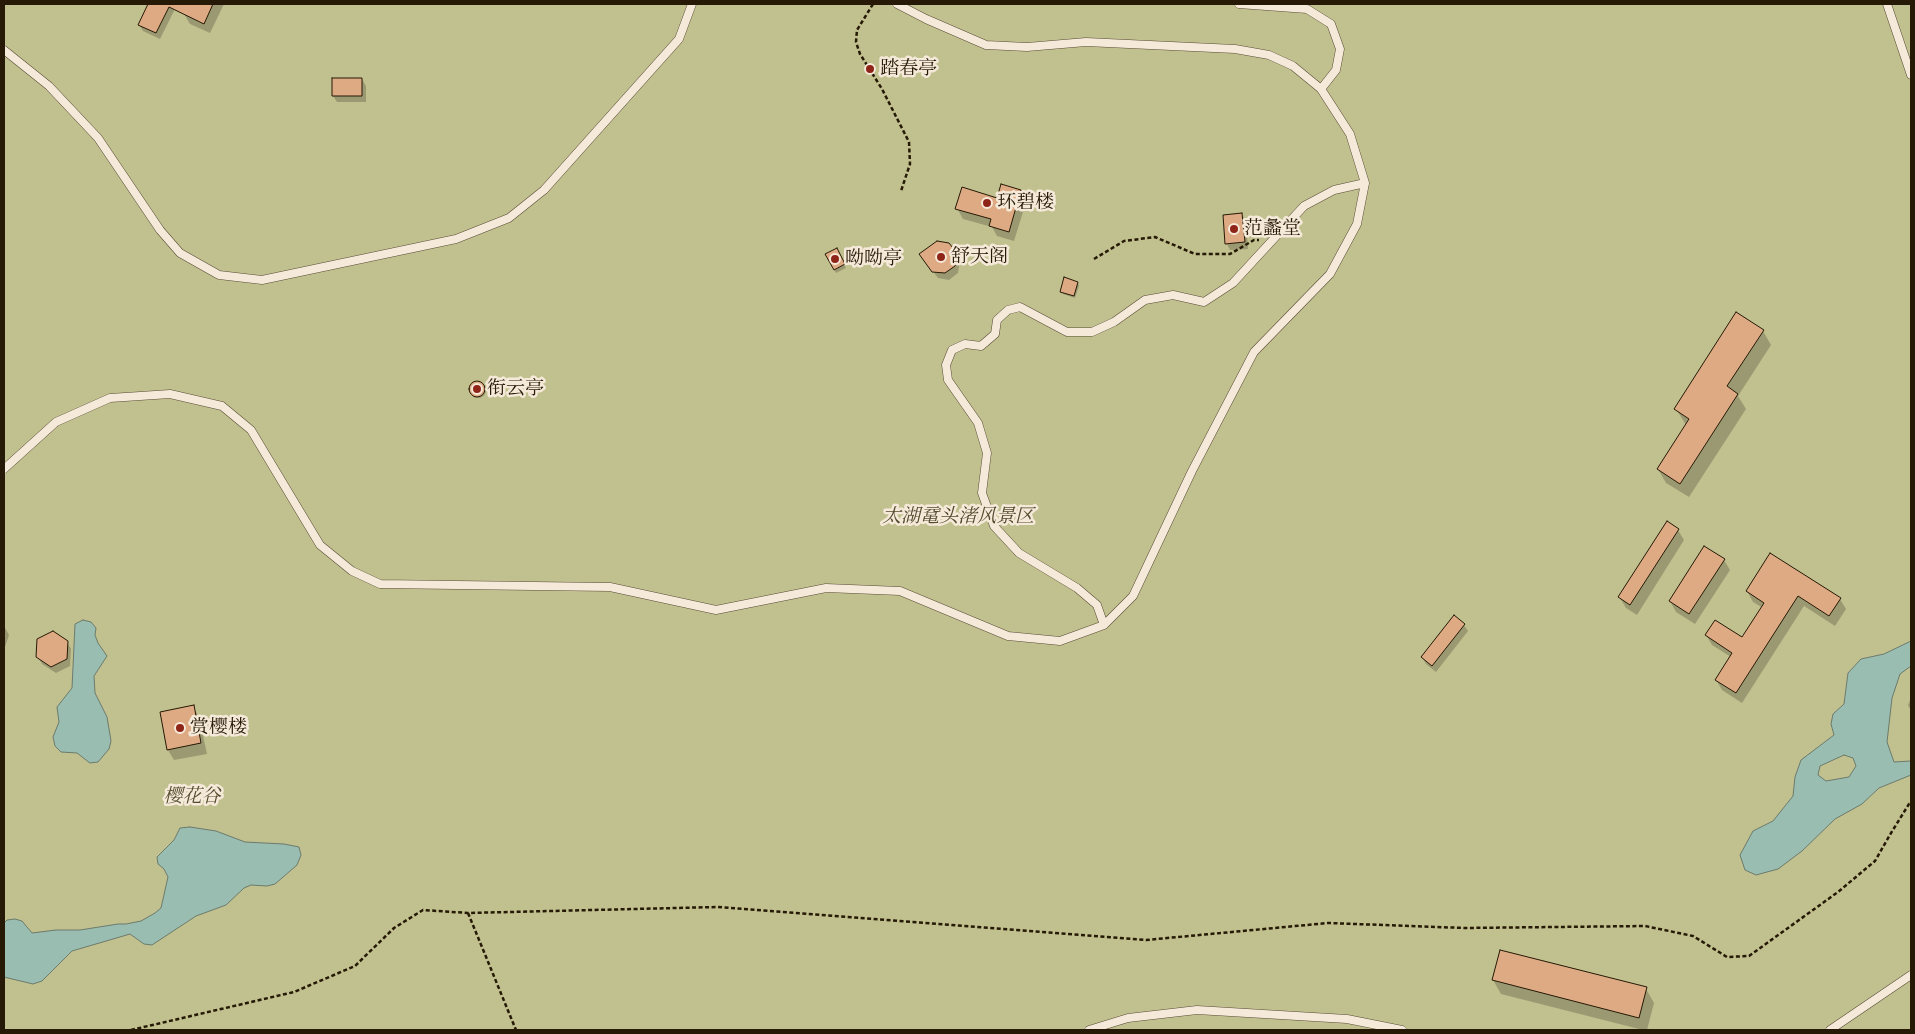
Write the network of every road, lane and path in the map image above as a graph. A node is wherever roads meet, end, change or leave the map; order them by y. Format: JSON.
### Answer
{"nodes":[{"id":1,"x":692,"y":4,"type":"edge"},
{"id":2,"x":873,"y":4,"type":"edge"},
{"id":3,"x":898,"y":4,"type":"edge"},
{"id":4,"x":1239,"y":4,"type":"edge"},
{"id":5,"x":1888,"y":4,"type":"edge"},
{"id":6,"x":4,"y":50,"type":"edge"},
{"id":7,"x":1911,"y":75,"type":"edge"},
{"id":8,"x":1321,"y":89,"type":"junction"},
{"id":9,"x":1365,"y":183,"type":"junction"},
{"id":10,"x":901,"y":190,"type":"dead end"},
{"id":11,"x":1273,"y":240,"type":"junction"},
{"id":12,"x":1094,"y":259,"type":"dead end"},
{"id":13,"x":4,"y":469,"type":"edge"},
{"id":14,"x":1104,"y":625,"type":"junction"},
{"id":15,"x":1911,"y":803,"type":"edge"},
{"id":16,"x":468,"y":913,"type":"junction"},
{"id":17,"x":1911,"y":976,"type":"edge"},
{"id":18,"x":131,"y":1030,"type":"edge"},
{"id":19,"x":516,"y":1030,"type":"edge"},
{"id":20,"x":1089,"y":1030,"type":"edge"},
{"id":21,"x":1402,"y":1030,"type":"edge"},
{"id":22,"x":1831,"y":1030,"type":"edge"}],
"edges":[{"from":1,"to":6,"type":"lane"},
{"from":2,"to":10,"type":"path"},
{"from":3,"to":8,"type":"lane"},
{"from":4,"to":8,"type":"lane"},
{"from":5,"to":7,"type":"lane"},
{"from":8,"to":9,"type":"lane"},
{"from":9,"to":11,"type":"lane"},
{"from":9,"to":14,"type":"lane"},
{"from":11,"to":12,"type":"path"},
{"from":11,"to":14,"type":"lane"},
{"from":13,"to":14,"type":"lane"},
{"from":15,"to":16,"type":"path"},
{"from":16,"to":18,"type":"path"},
{"from":16,"to":19,"type":"path"},
{"from":17,"to":22,"type":"lane"},
{"from":20,"to":21,"type":"lane"}]}
